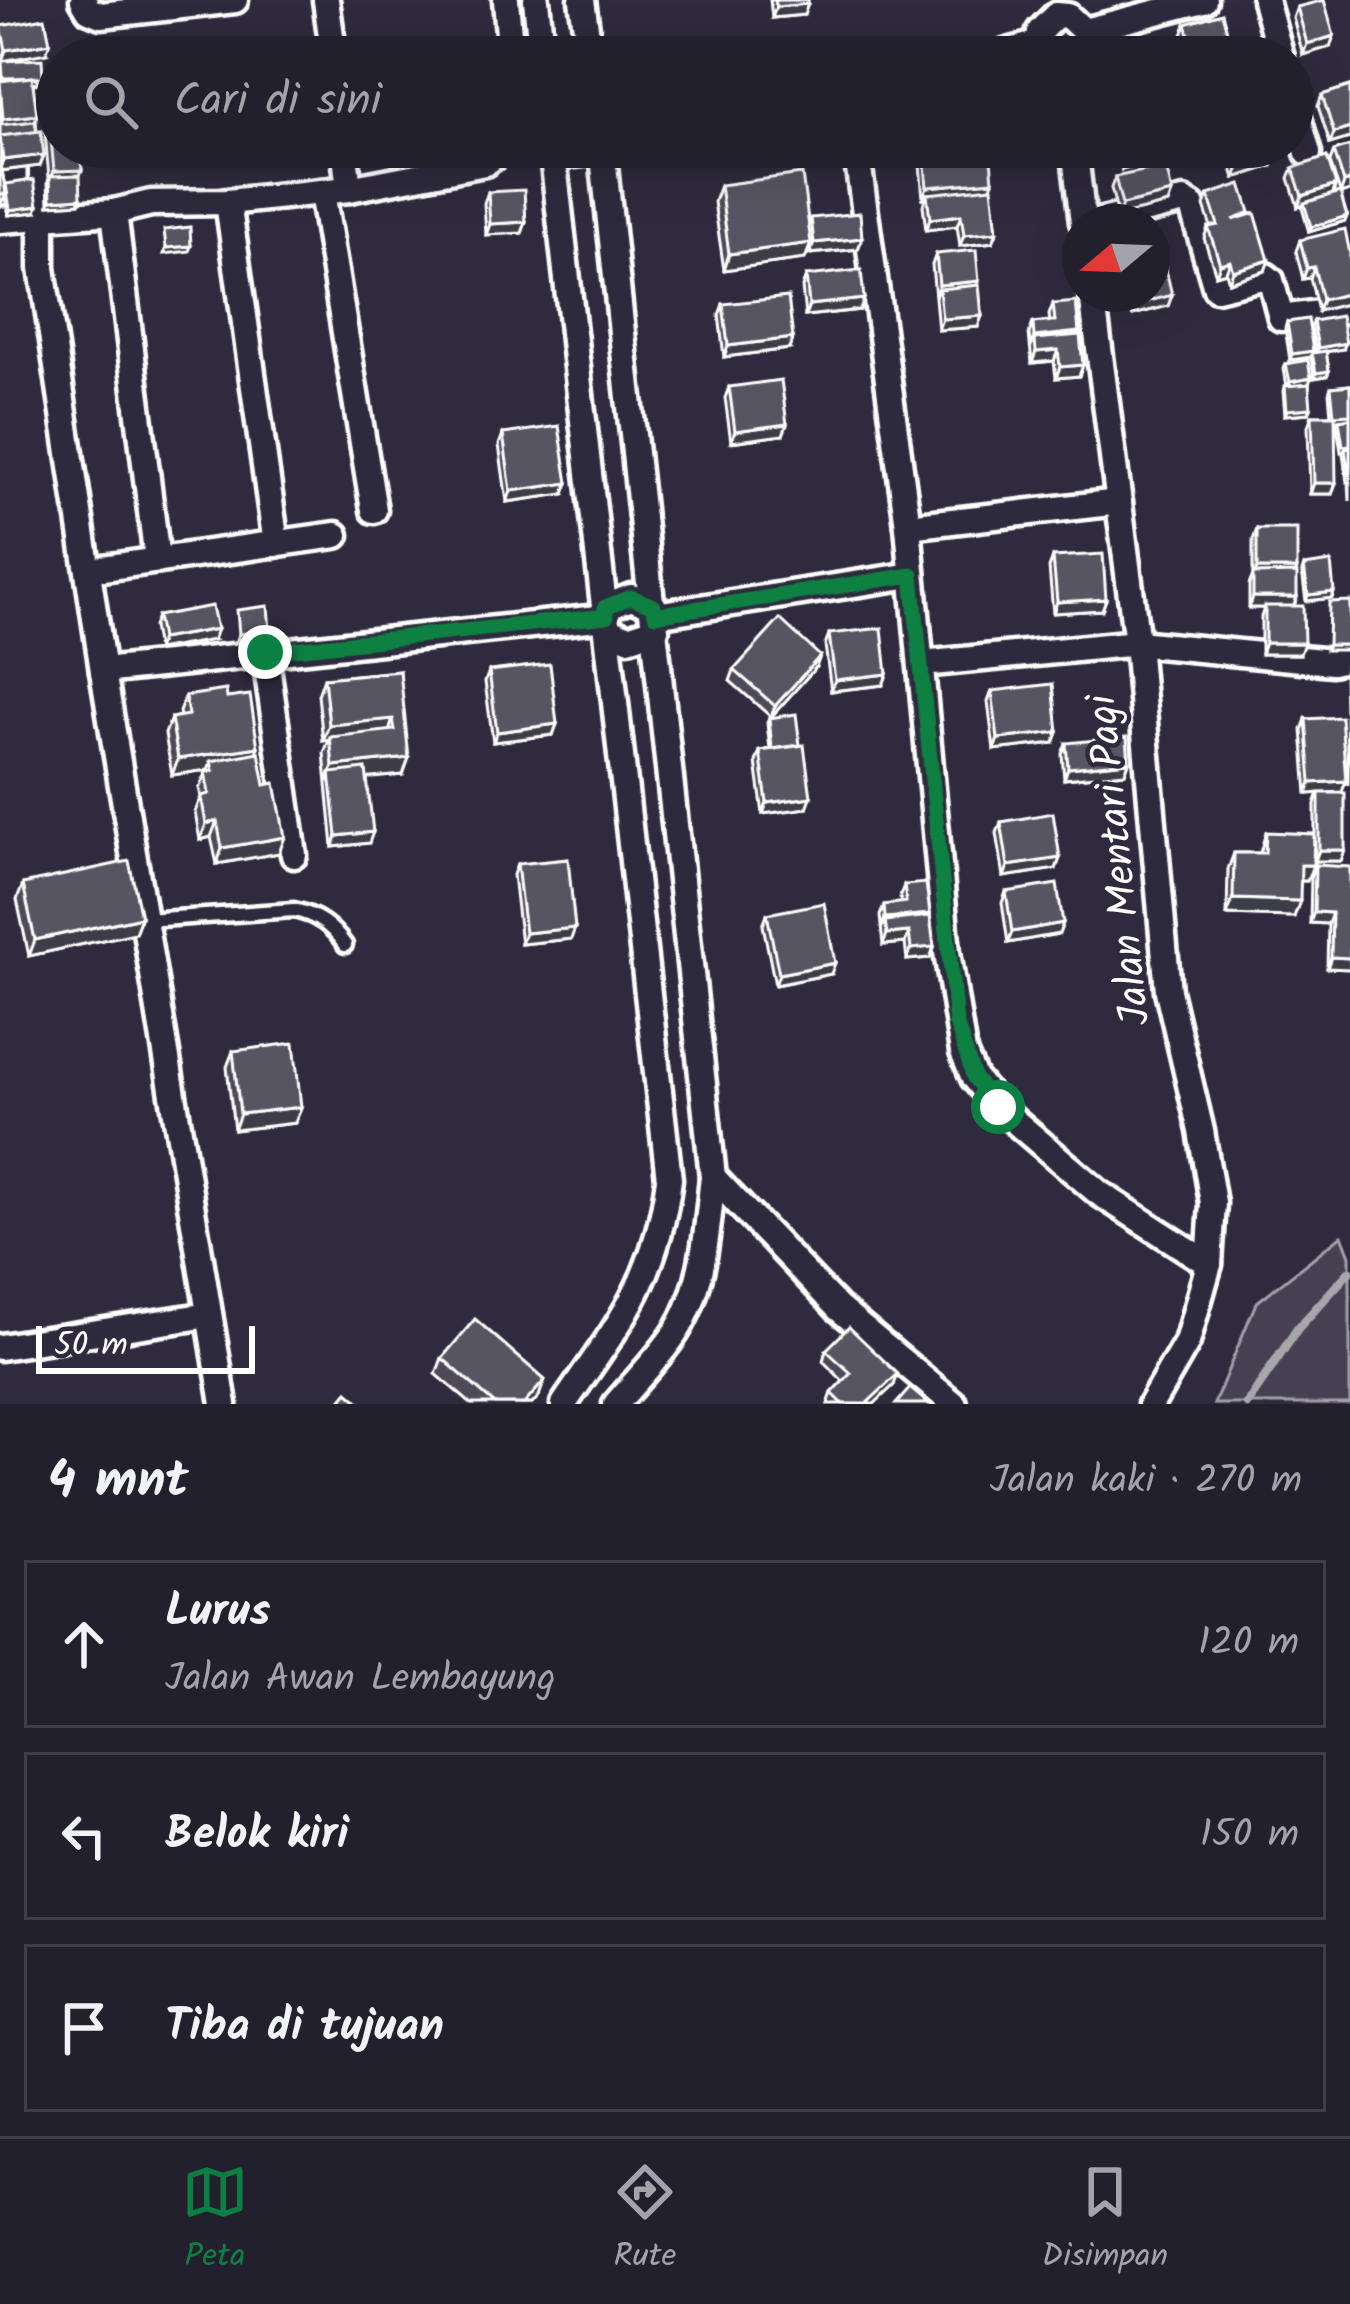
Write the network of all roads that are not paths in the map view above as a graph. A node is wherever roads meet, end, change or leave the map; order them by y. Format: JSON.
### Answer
{"nodes":[{"id":1,"x":83,"y":0,"type":"edge"},
{"id":2,"x":235,"y":0,"type":"edge"},
{"id":3,"x":326,"y":0,"type":"edge"},
{"id":4,"x":506,"y":0,"type":"edge"},
{"id":5,"x":536,"y":0,"type":"edge"},
{"id":6,"x":582,"y":0,"type":"edge"},
{"id":7,"x":1204,"y":0,"type":"edge"},
{"id":8,"x":1265,"y":0,"type":"edge"},
{"id":9,"x":1056,"y":8,"type":"edge"},
{"id":10,"x":1084,"y":31,"type":"junction"},
{"id":11,"x":331,"y":36,"type":"edge"},
{"id":12,"x":510,"y":36,"type":"edge"},
{"id":13,"x":540,"y":36,"type":"edge"},
{"id":14,"x":587,"y":36,"type":"edge"},
{"id":15,"x":1041,"y":36,"type":"edge"},
{"id":16,"x":1084,"y":36,"type":"edge"},
{"id":17,"x":1275,"y":36,"type":"edge"},
{"id":18,"x":34,"y":97,"type":"edge"},
{"id":19,"x":36,"y":121,"type":"edge"},
{"id":20,"x":40,"y":168,"type":"edge"},
{"id":21,"x":346,"y":168,"type":"edge"},
{"id":22,"x":459,"y":168,"type":"edge"},
{"id":23,"x":555,"y":168,"type":"edge"},
{"id":24,"x":604,"y":168,"type":"edge"},
{"id":25,"x":859,"y":168,"type":"edge"},
{"id":26,"x":1077,"y":168,"type":"edge"},
{"id":27,"x":349,"y":189,"type":"junction"},
{"id":28,"x":322,"y":192,"type":"junction"},
{"id":29,"x":228,"y":202,"type":"junction"},
{"id":30,"x":1081,"y":204,"type":"edge"},
{"id":31,"x":1170,"y":204,"type":"edge"},
{"id":32,"x":114,"y":212,"type":"junction"},
{"id":33,"x":44,"y":218,"type":"junction"},
{"id":34,"x":0,"y":220,"type":"edge"},
{"id":35,"x":1350,"y":309,"type":"edge"},
{"id":36,"x":1094,"y":312,"type":"edge"},
{"id":37,"x":1119,"y":502,"type":"junction"},
{"id":38,"x":374,"y":510,"type":"dead end"},
{"id":39,"x":908,"y":526,"type":"junction"},
{"id":40,"x":336,"y":535,"type":"dead end"},
{"id":41,"x":276,"y":544,"type":"junction"},
{"id":42,"x":158,"y":560,"type":"junction"},
{"id":43,"x":103,"y":568,"type":"dead end"},
{"id":44,"x":912,"y":575,"type":"junction"},
{"id":45,"x":655,"y":617,"type":"junction"},
{"id":46,"x":607,"y":618,"type":"junction"},
{"id":47,"x":1137,"y":643,"type":"junction"},
{"id":48,"x":265,"y":652,"type":"junction"},
{"id":49,"x":1350,"y":658,"type":"edge"},
{"id":50,"x":922,"y":664,"type":"junction"},
{"id":51,"x":103,"y":671,"type":"junction"},
{"id":52,"x":294,"y":855,"type":"dead end"},
{"id":53,"x":145,"y":920,"type":"junction"},
{"id":54,"x":345,"y":945,"type":"dead end"},
{"id":55,"x":713,"y":1177,"type":"junction"},
{"id":56,"x":1209,"y":1264,"type":"junction"},
{"id":57,"x":208,"y":1315,"type":"junction"},
{"id":58,"x":0,"y":1347,"type":"edge"},
{"id":59,"x":224,"y":1404,"type":"edge"},
{"id":60,"x":564,"y":1404,"type":"edge"},
{"id":61,"x":616,"y":1404,"type":"edge"},
{"id":62,"x":953,"y":1404,"type":"edge"},
{"id":63,"x":1151,"y":1404,"type":"edge"}],
"edges":[{"from":1,"to":2,"type":"street"},
{"from":3,"to":11,"type":"street"},
{"from":4,"to":12,"type":"street"},
{"from":5,"to":13,"type":"street"},
{"from":6,"to":14,"type":"street"},
{"from":7,"to":10,"type":"street"},
{"from":8,"to":17,"type":"street"},
{"from":9,"to":10,"type":"street"},
{"from":9,"to":15,"type":"street"},
{"from":10,"to":16,"type":"street"},
{"from":18,"to":19,"type":"street"},
{"from":20,"to":33,"type":"street"},
{"from":21,"to":27,"type":"street"},
{"from":22,"to":27,"type":"street"},
{"from":23,"to":46,"type":"street"},
{"from":24,"to":45,"type":"street"},
{"from":25,"to":39,"type":"street"},
{"from":26,"to":30,"type":"street"},
{"from":27,"to":28,"type":"street"},
{"from":28,"to":29,"type":"street"},
{"from":28,"to":38,"type":"street"},
{"from":29,"to":32,"type":"street"},
{"from":29,"to":41,"type":"street"},
{"from":31,"to":35,"type":"street"},
{"from":32,"to":33,"type":"street"},
{"from":32,"to":42,"type":"street"},
{"from":33,"to":34,"type":"street"},
{"from":33,"to":51,"type":"street"},
{"from":36,"to":37,"type":"street","name":"Jalan Mentari Pagi"},
{"from":37,"to":39,"type":"street"},
{"from":37,"to":47,"type":"street","name":"Jalan Mentari Pagi"},
{"from":39,"to":44,"type":"street"},
{"from":40,"to":41,"type":"street"},
{"from":41,"to":42,"type":"street"},
{"from":42,"to":43,"type":"street"},
{"from":44,"to":45,"type":"street"},
{"from":44,"to":50,"type":"street"},
{"from":45,"to":46,"type":"street"},
{"from":45,"to":46,"type":"street"},
{"from":45,"to":55,"type":"street"},
{"from":46,"to":48,"type":"street"},
{"from":46,"to":60,"type":"street"},
{"from":47,"to":49,"type":"street"},
{"from":47,"to":50,"type":"street"},
{"from":47,"to":56,"type":"street","name":"Jalan Mentari Pagi"},
{"from":48,"to":51,"type":"street"},
{"from":48,"to":52,"type":"street"},
{"from":50,"to":56,"type":"street"},
{"from":51,"to":53,"type":"street"},
{"from":53,"to":54,"type":"lane"},
{"from":53,"to":57,"type":"street"},
{"from":55,"to":61,"type":"street"},
{"from":55,"to":62,"type":"street"},
{"from":56,"to":63,"type":"street","name":"Jalan Mentari Pagi"},
{"from":57,"to":58,"type":"street"},
{"from":57,"to":59,"type":"street"}]}
